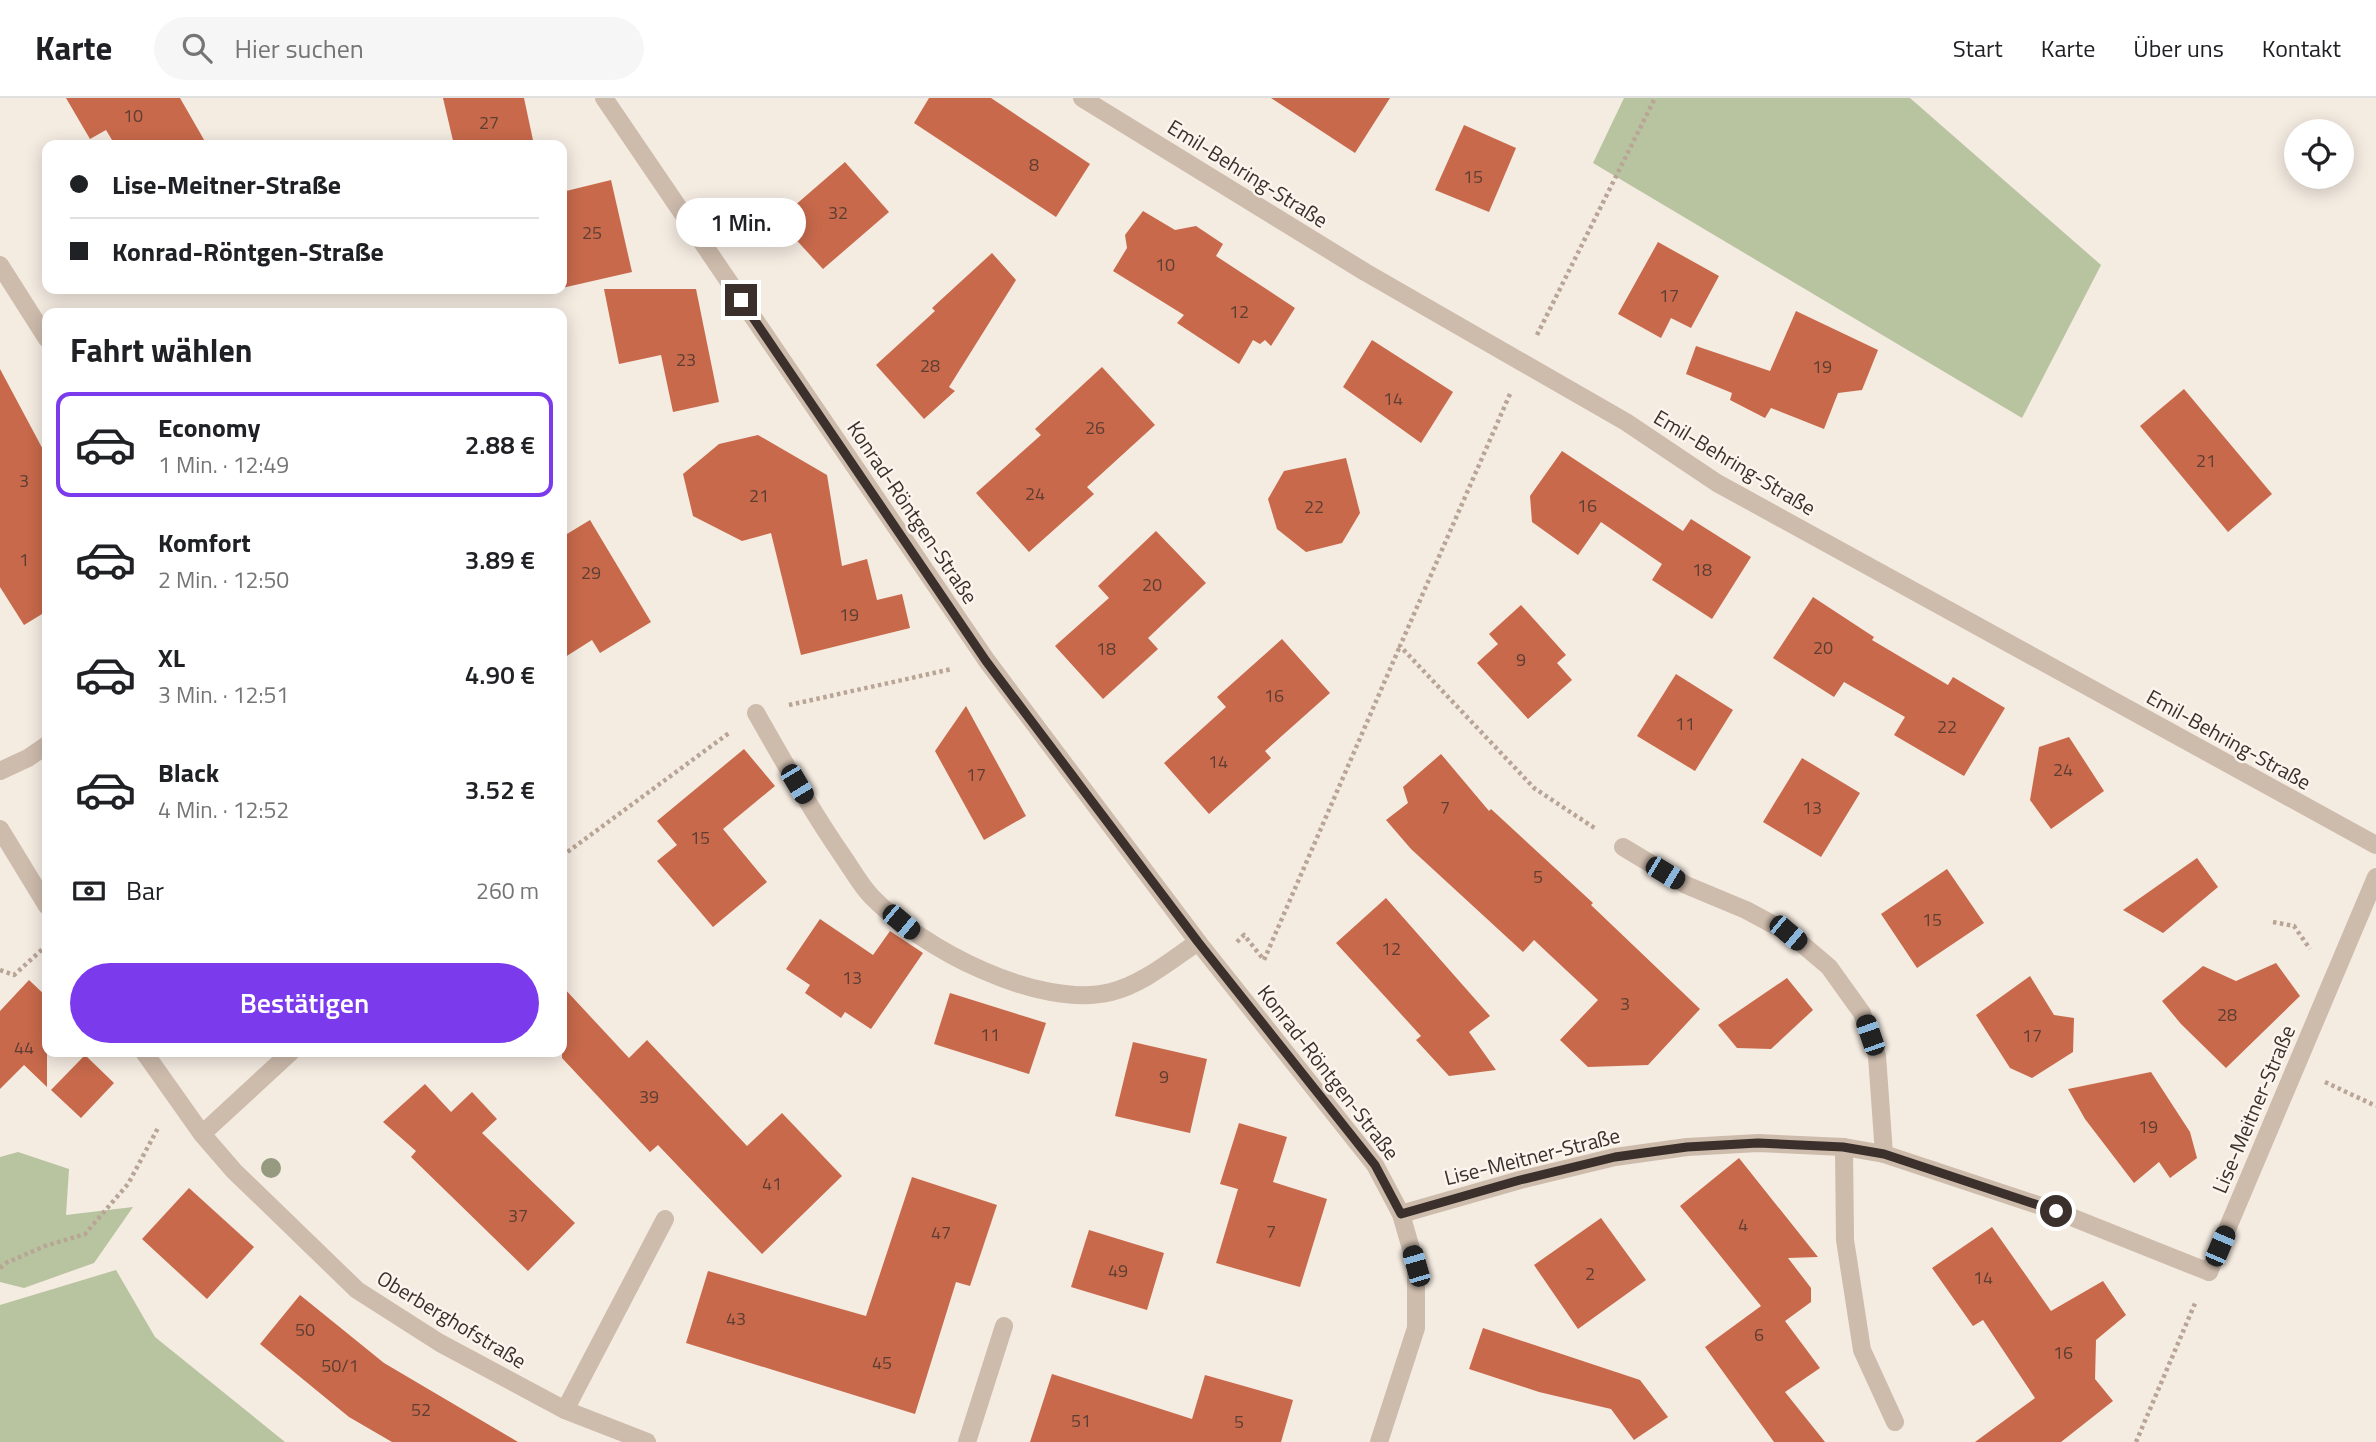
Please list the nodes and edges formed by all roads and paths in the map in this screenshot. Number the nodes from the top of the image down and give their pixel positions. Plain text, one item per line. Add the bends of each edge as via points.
1 (604, 98) edge
2 (1082, 98) edge
3 (1655, 98) edge
4 (0, 265) edge
5 (42, 332) edge
6 (1523, 364) junction
7 (1400, 646) junction
8 (756, 713) dead end
9 (42, 748) edge
10 (0, 771) edge
11 (0, 829) edge
12 (2376, 845) edge
13 (1623, 847) joint
14 (2376, 877) edge
15 (42, 898) edge
16 (2273, 922) dead end
17 (1244, 935) dead end
18 (1198, 942) junction
19 (42, 950) edge
20 (0, 970) edge
21 (2332, 981) junction
22 (147, 1057) edge
23 (285, 1057) edge
24 (2295, 1068) junction
25 (174, 1097) junction
26 (2376, 1106) edge
27 (202, 1134) junction
28 (1843, 1147) junction
29 (1884, 1154) junction
30 (1401, 1214) junction
31 (665, 1219) dead end
32 (0, 1268) edge
33 (2209, 1272) junction
34 (1004, 1326) dead end
35 (565, 1410) junction
36 (1895, 1422) dead end
37 (648, 1442) edge
38 (967, 1442) edge
39 (1379, 1442) edge
40 (2136, 1442) edge

1 - 18 street, Konrad-Röntgen-Straße via 986,661
2 - 6 street, Emil-Behring-Straße
3 - 6 path
4 - 5 street
6 - 7 path
6 - 12 street, Emil-Behring-Straße via 1626,422 1717,483
7 - 13 path via 1534,788
7 - 17 path via 1264,960
8 - 18 street via 825,831 870,896 916,935 972,965 1029,988 1073,995 1111,992 1151,974
9 - 10 street
11 - 15 street
13 - 29 street via 1686,885 1788,933 1829,967 1862,1013 1877,1056
14 - 21 street, Lise-Meitner-Straße
16 - 21 path via 2294,926
18 - 30 street, Konrad-Röntgen-Straße via 1375,1165
19 - 20 path via 14,975
21 - 24 street, Lise-Meitner-Straße
22 - 25 street, Oberberghofstraße
23 - 27 street
24 - 26 path
24 - 33 street, Lise-Meitner-Straße
25 - 27 street, Oberberghofstraße
25 - 32 path via 128,1184 85,1234 45,1246
27 - 35 street, Oberberghofstraße via 241,1179 357,1290 440,1343
28 - 29 street, Lise-Meitner-Straße
28 - 30 street, Lise-Meitner-Straße via 1758,1143 1615,1157
28 - 36 street via 1845,1240 1862,1350
29 - 33 street, Lise-Meitner-Straße via 2056,1211
30 - 39 street, Konrad-Röntgen-Straße via 1416,1266 1416,1328
31 - 35 street
33 - 40 path
34 - 38 street
35 - 37 street, Oberberghofstraße

